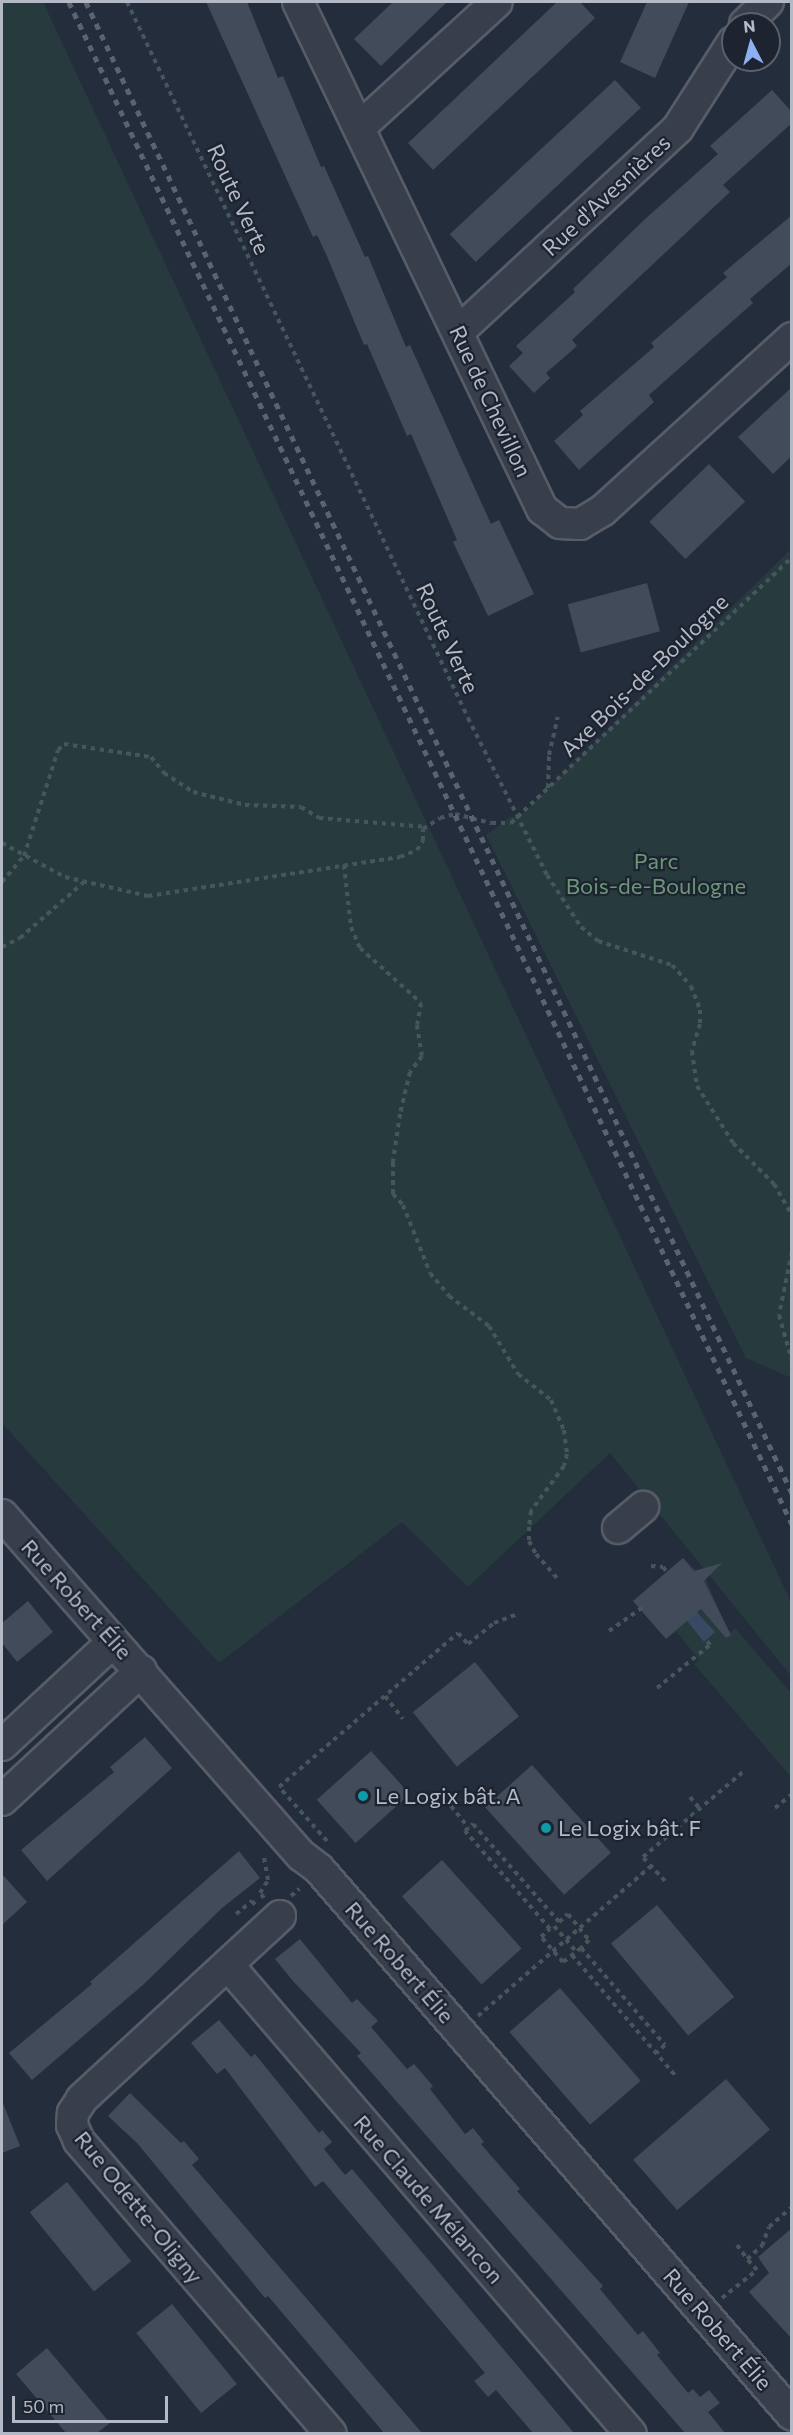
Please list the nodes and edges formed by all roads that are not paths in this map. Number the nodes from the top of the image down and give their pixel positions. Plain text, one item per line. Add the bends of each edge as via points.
1 (298, 2) edge
2 (492, 2) edge
3 (498, 2) edge
4 (721, 61) edge
5 (360, 127) junction
6 (458, 332) junction
7 (792, 338) edge
8 (643, 1507) dead end
9 (2, 1515) edge
10 (618, 1528) dead end
11 (113, 1642) junction
12 (141, 1671) junction
13 (2, 1745) edge
14 (2, 1800) edge
15 (275, 1911) road end
16 (228, 1965) junction
17 (792, 2415) edge
18 (331, 2433) edge
19 (631, 2433) edge

1 - 5 street, Rue de Chevillon
2 - 3 street
3 - 5 street
4 - 6 street, Rue d'Avesnières via 678,128
5 - 6 street, Rue de Chevillon
6 - 7 street, Rue de Chevillon via 542,509 560,523 580,524 602,511
8 - 10 street
9 - 11 street, Rue Robert Élie
11 - 12 street, Rue Robert Élie
11 - 13 street
12 - 14 street
12 - 17 street, Rue Robert Élie via 302,1857 324,1874
15 - 16 street, Rue Odette-Oligny
16 - 18 street, Rue Odette-Oligny via 82,2098 72,2125 79,2141
16 - 19 street, Rue Claude Mélancon

